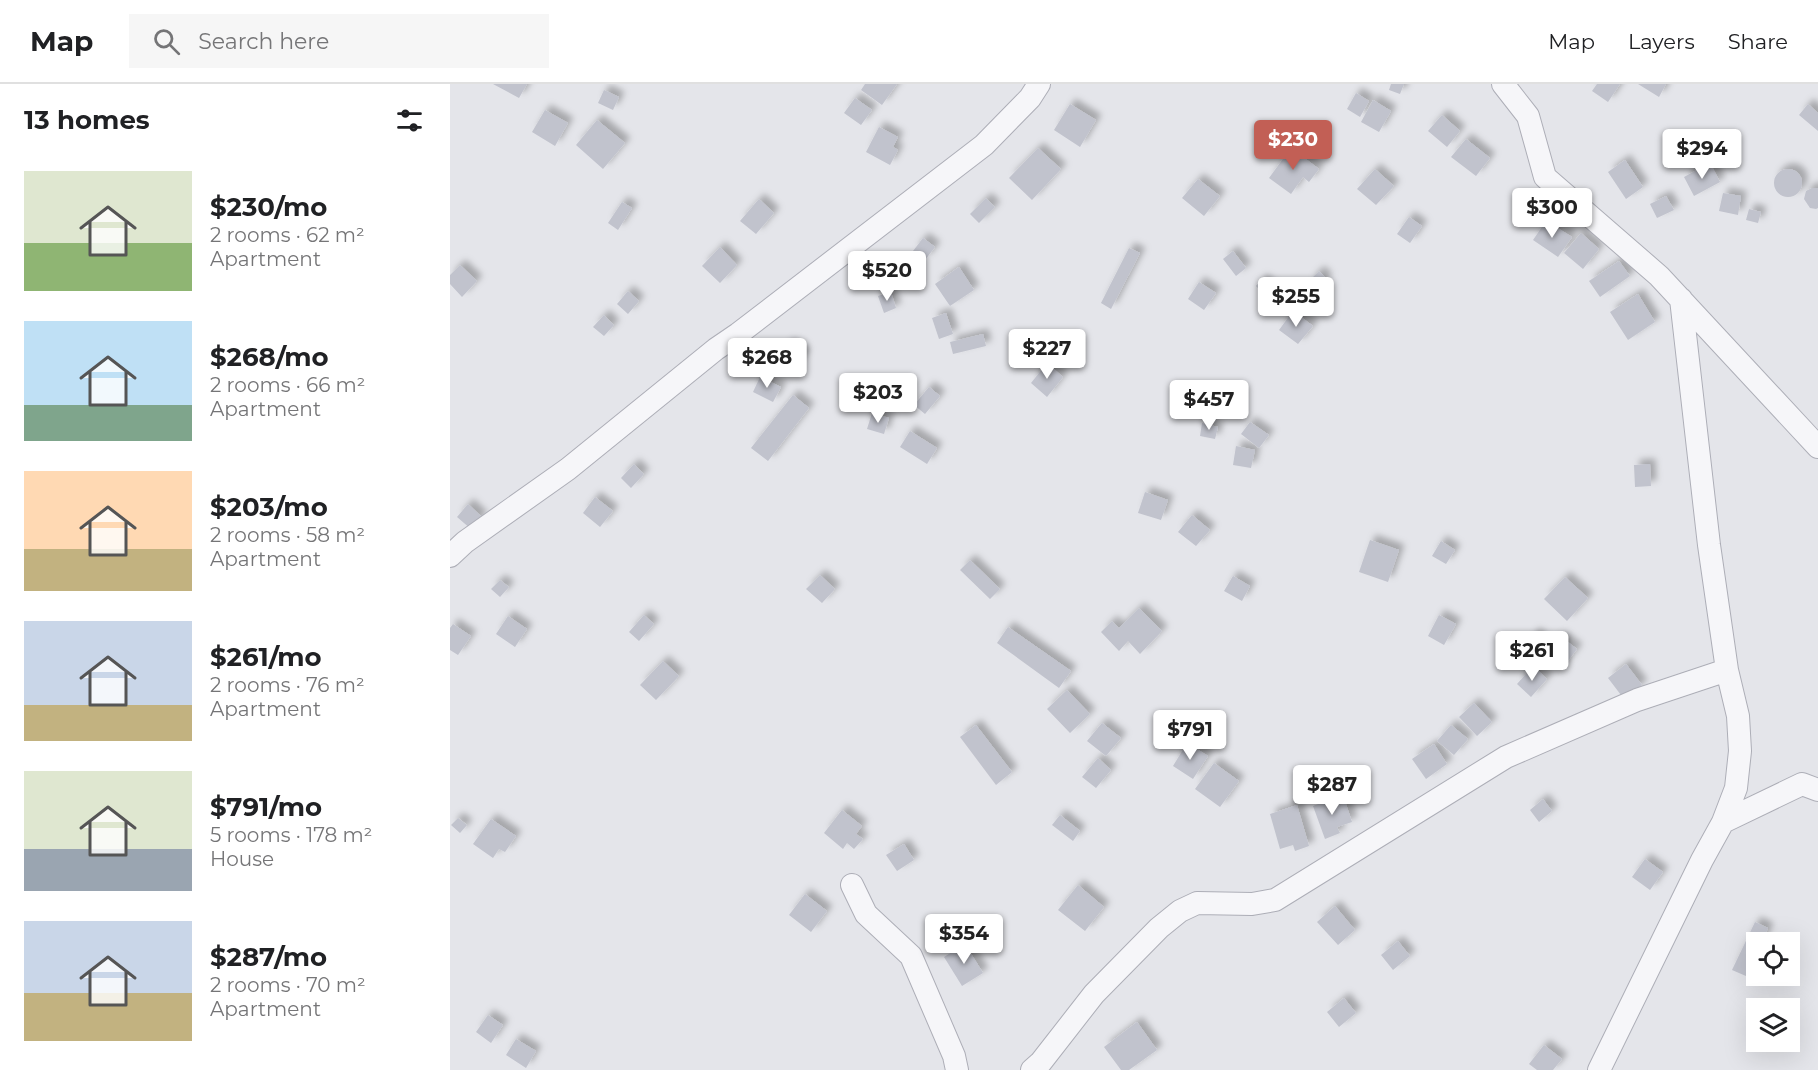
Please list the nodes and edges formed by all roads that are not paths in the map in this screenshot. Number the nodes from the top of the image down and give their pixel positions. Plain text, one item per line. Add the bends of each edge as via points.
1 (1039, 84) edge
2 (1503, 84) edge
3 (1681, 299) junction
4 (1818, 447) edge
5 (450, 556) edge
6 (1727, 670) junction
7 (1818, 790) edge
8 (1723, 822) junction
9 (852, 885) dead end
10 (957, 1070) edge
11 (1032, 1070) edge
12 (1599, 1070) edge

1 - 5 street via 984,145
2 - 3 street via 1528,116 1545,177
3 - 4 street
3 - 6 street
6 - 8 street via 1738,716 1740,751 1736,788
6 - 11 street via 1637,700 1506,757 1275,900 1252,904 1197,903 1180,911 1094,994
7 - 8 street via 1802,784
8 - 12 street
9 - 10 street via 866,914 911,956

